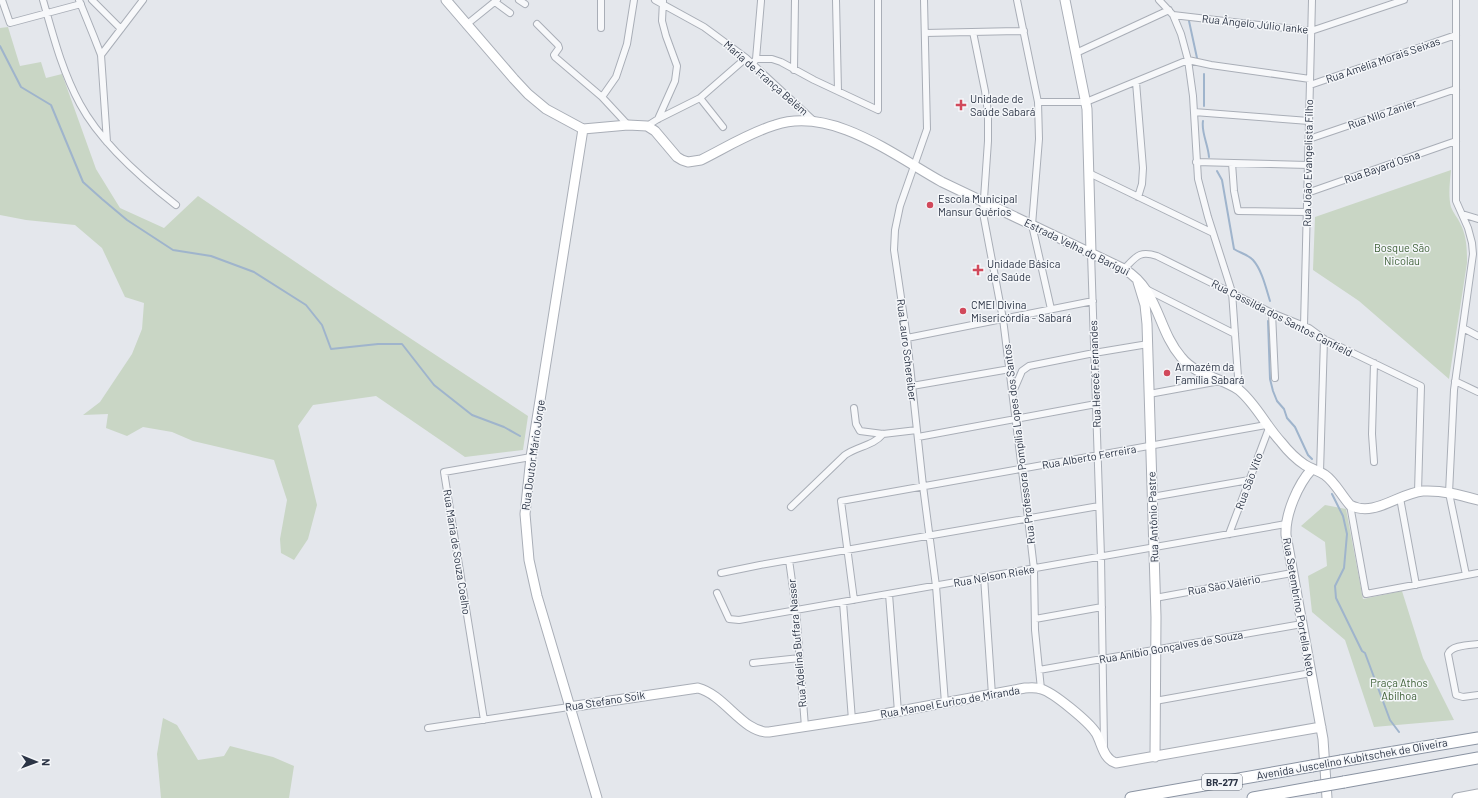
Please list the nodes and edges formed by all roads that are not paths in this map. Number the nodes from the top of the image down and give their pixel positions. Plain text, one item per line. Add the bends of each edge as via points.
1 (2, 0) edge
2 (43, 0) edge
3 (92, 0) edge
4 (143, 0) edge
5 (446, 0) edge
6 (602, 0) edge
7 (634, 0) edge
8 (655, 0) edge
9 (795, 0) edge
10 (836, 0) edge
11 (878, 0) edge
12 (924, 0) edge
13 (1018, 0) edge
14 (1065, 0) edge
15 (1159, 0) edge
16 (1312, 0) edge
17 (1404, 0) edge
18 (1456, 0) edge
19 (494, 1) edge
20 (760, 1) dead end
21 (80, 2) edge
22 (663, 2) edge
23 (1171, 12) junction
24 (510, 13) dead end
25 (47, 14) junction
26 (537, 24) dead end
27 (466, 25) junction
28 (600, 28) dead end
29 (121, 29) junction
30 (1024, 31) junction
31 (1311, 31) junction
32 (925, 32) junction
33 (973, 32) junction
34 (1456, 35) junction
35 (1076, 53) junction
36 (101, 55) junction
37 (746, 58) junction
38 (1188, 60) junction
39 (755, 61) junction
40 (794, 70) junction
41 (1136, 82) junction
42 (1310, 82) junction
43 (1456, 89) junction
44 (838, 92) junction
45 (602, 97) junction
46 (700, 98) junction
47 (1038, 102) junction
48 (1086, 102) junction
49 (1194, 112) junction
50 (658, 119) junction
51 (814, 120) junction
52 (1309, 121) junction
53 (628, 125) junction
54 (647, 126) junction
55 (723, 127) dead end
56 (584, 128) junction
57 (1309, 138) junction
58 (1456, 141) junction
59 (107, 142) junction
60 (1196, 162) junction
61 (1232, 163) junction
62 (914, 164) junction
63 (1308, 165) junction
64 (1089, 173) junction
65 (1307, 193) junction
66 (1138, 197) junction
67 (983, 201) junction
68 (176, 205) dead end
69 (1307, 212) junction
70 (1462, 214) junction
71 (1478, 219) edge
72 (1032, 225) junction
73 (1213, 233) junction
74 (1091, 253) junction
75 (1124, 269) junction
76 (1471, 275) junction
77 (1137, 279) junction
78 (1478, 279) edge
79 (1148, 290) junction
80 (1232, 292) junction
81 (1093, 301) junction
82 (1051, 309) junction
83 (1272, 313) junction
84 (1003, 318) junction
85 (1304, 326) junction
86 (1463, 328) junction
87 (1235, 334) junction
88 (1478, 336) edge
89 (907, 338) junction
90 (1324, 339) junction
91 (1148, 344) junction
92 (1094, 352) junction
93 (1374, 363) junction
94 (1010, 369) junction
95 (1275, 378) dead end
96 (1220, 381) junction
97 (1455, 381) junction
98 (912, 386) junction
99 (1240, 391) junction
100 (1478, 392) edge
101 (1012, 393) junction
102 (1149, 394) junction
103 (1096, 404) junction
104 (854, 408) dead end
105 (1016, 419) junction
106 (1267, 426) junction
107 (917, 433) junction
108 (883, 434) junction
109 (1151, 446) junction
110 (1098, 455) junction
111 (531, 457) junction
112 (1374, 462) dead end
113 (1022, 469) junction
114 (1316, 470) junction
115 (1249, 480) junction
116 (923, 486) junction
117 (1418, 492) junction
118 (1450, 493) junction
119 (1152, 497) junction
120 (1400, 498) junction
121 (1478, 500) edge
122 (1350, 505) junction
123 (1099, 506) junction
124 (791, 507) dead end
125 (1028, 518) junction
126 (1286, 524) junction
127 (1229, 534) junction
128 (930, 535) junction
129 (1154, 548) junction
130 (847, 550) junction
131 (1101, 557) junction
132 (789, 560) junction
133 (1034, 568) junction
134 (1292, 573) junction
135 (1478, 573) edge
136 (721, 574) dead end
137 (1466, 575) junction
138 (984, 577) junction
139 (1416, 585) junction
140 (936, 586) junction
141 (717, 593) dead end
142 (889, 594) junction
143 (1155, 598) junction
144 (854, 600) junction
145 (843, 602) junction
146 (1102, 607) junction
147 (796, 610) junction
148 (1034, 619) junction
149 (1302, 624) junction
150 (1478, 644) edge
151 (1156, 650) junction
152 (800, 658) junction
153 (1102, 659) junction
154 (753, 664) dead end
155 (1039, 670) junction
156 (1311, 673) junction
157 (1041, 689) junction
158 (992, 695) junction
159 (1478, 695) edge
160 (1155, 701) junction
161 (945, 703) junction
162 (570, 707) junction
163 (898, 712) junction
164 (484, 720) junction
165 (852, 720) junction
166 (805, 727) junction
167 (1321, 727) junction
168 (428, 728) dead end
169 (1478, 731) edge
170 (769, 732) joint
171 (1478, 738) edge
172 (1463, 740) junction
173 (1104, 751) junction
174 (1155, 757) junction
175 (1478, 758) edge
176 (1478, 794) edge
177 (597, 798) edge
178 (1131, 798) edge
179 (1253, 798) edge
180 (1327, 798) edge
181 (1457, 798) edge

1 - 25 street via 10,23
2 - 25 street
3 - 29 street
4 - 29 street
5 - 27 street
6 - 28 street
7 - 45 street via 627,44 616,77
8 - 22 street, Maria de França Belém
9 - 40 street
10 - 44 street
11 - 44 street via 878,110
12 - 32 street, Rua Lauro Schereiber
13 - 30 street
14 - 35 street, Rua Herecê Fernandes
15 - 23 street
16 - 31 street, Rua João Evangelista Filho
17 - 31 street, Rua Ângelo Júlio Ianke
18 - 34 street
19 - 24 street
19 - 27 street
20 - 39 street
21 - 25 street
21 - 36 street
22 - 37 street, Maria de França Belém via 704,27
22 - 50 street via 662,21 677,66 674,81
23 - 31 street, Rua Ângelo Júlio Ianke
23 - 35 street
23 - 38 street via 1181,34
25 - 59 street via 73,91 87,116
26 - 45 street via 558,45 555,57
27 - 56 street via 528,94 546,109
29 - 36 street
30 - 33 street
30 - 47 street
31 - 42 street, Rua João Evangelista Filho
32 - 33 street
32 - 62 street, Rua Lauro Schereiber via 927,124
33 - 67 street, Rua Professora Pompília Lopes dos Santos via 988,112
34 - 42 street, Rua Amélia Morais Seixas
34 - 43 street
35 - 48 street, Rua Herecê Fernandes
36 - 59 street
37 - 39 street, Maria de França Belém
37 - 46 street
38 - 41 street
38 - 42 street, Rua Amélia Morais Seixas
38 - 49 street
39 - 40 street via 772,59
39 - 51 street, Maria de França Belém
40 - 44 street
41 - 48 street
41 - 66 street via 1143,168
42 - 52 street, Rua João Evangelista Filho
43 - 57 street, Rua Nilo Zanier
43 - 58 street
45 - 53 street
46 - 50 street
46 - 55 street
47 - 48 street
47 - 72 street via 1038,154
48 - 64 street, Rua Herecê Fernandes
49 - 52 street
49 - 60 street
50 - 54 street
51 - 54 street, Estrada Velha do Barigui via 775,124 695,162 677,157 655,131
51 - 62 street, Estrada Velha do Barigui via 842,128
52 - 57 street, Rua João Evangelista Filho
53 - 54 street
53 - 56 street
56 - 111 street, Rua Doutor Mário Jorge
57 - 63 street, Rua João Evangelista Filho
58 - 65 street, Rua Bayard Osna
58 - 70 street via 1456,201
59 - 68 street
60 - 61 street
60 - 73 street via 1199,187
61 - 63 street
61 - 69 street via 1238,211
62 - 67 street, Estrada Velha do Barigui via 939,180
62 - 89 street, Rua Lauro Schereiber via 900,206 894,240 895,263
63 - 65 street, Rua João Evangelista Filho
64 - 66 street
64 - 74 street, Rua Herecê Fernandes
65 - 69 street, Rua João Evangelista Filho
66 - 73 street
67 - 72 street, Estrada Velha do Barigui
67 - 84 street, Rua Professora Pompília Lopes dos Santos
69 - 85 street, Rua João Evangelista Filho
70 - 71 street
70 - 76 street via 1472,243
72 - 74 street, Estrada Velha do Barigui
72 - 82 street
73 - 80 street
74 - 75 street, Estrada Velha do Barigui
74 - 81 street, Rua Herecê Fernandes
75 - 77 street, Estrada Velha do Barigui
75 - 80 street, Rua Cassilda dos Santos Canfield via 1139,254 1150,253
76 - 78 street
76 - 86 street
77 - 79 street, Estrada Velha do Barigui
77 - 91 street, Rua Antônio Pastre via 1145,304
79 - 87 street
79 - 96 street, Estrada Velha do Barigui via 1180,357 1197,371
80 - 83 street, Rua Cassilda dos Santos Canfield
80 - 87 street
81 - 82 street
81 - 92 street, Rua Herecê Fernandes
82 - 84 street
83 - 85 street, Rua Cassilda dos Santos Canfield
83 - 95 street
84 - 89 street
84 - 94 street, Rua Professora Pompília Lopes dos Santos
85 - 90 street, Rua Cassilda dos Santos Canfield
86 - 88 street
86 - 97 street
87 - 99 street
89 - 98 street, Rua Lauro Schereiber
90 - 93 street, Rua Cassilda dos Santos Canfield
90 - 114 street
91 - 92 street
91 - 102 street, Rua Antônio Pastre
92 - 101 street via 1029,366 1022,372
92 - 103 street, Rua Herecê Fernandes
93 - 112 street
93 - 117 street, Rua Cassilda dos Santos Canfield via 1421,386
94 - 98 street
94 - 101 street, Rua Professora Pompília Lopes dos Santos
96 - 99 street, Estrada Velha do Barigui
96 - 102 street
97 - 100 street
97 - 118 street
98 - 107 street, Rua Lauro Schereiber
99 - 106 street, Estrada Velha do Barigui
101 - 105 street, Rua Professora Pompília Lopes dos Santos
102 - 109 street, Rua Antônio Pastre
103 - 105 street
103 - 110 street, Rua Herecê Fernandes
104 - 108 street via 857,428 860,431
105 - 107 street
105 - 113 street, Rua Professora Pompília Lopes dos Santos
106 - 109 street, Rua Alberto Ferreira
106 - 114 street, Estrada Velha do Barigui via 1292,454
106 - 115 street, Rua São Vito
107 - 108 street
107 - 116 street, Rua Lauro Schereiber
108 - 124 street via 875,442 845,455
109 - 110 street, Rua Alberto Ferreira
109 - 119 street, Rua Antônio Pastre
110 - 113 street, Rua Alberto Ferreira
110 - 123 street, Rua Herecê Fernandes
111 - 162 street, Rua Doutor Mário Jorge via 525,514 529,560 543,619
111 - 164 street, Rua Maria de Souza Coelho via 444,472
113 - 116 street, Rua Alberto Ferreira
113 - 125 street, Rua Professora Pompília Lopes dos Santos
114 - 122 street, Estrada Velha do Barigui via 1329,479
114 - 126 street, Rua Setembrino Portella Neto via 1301,482
115 - 119 street
115 - 127 street, Rua São Vito
116 - 128 street, Rua Lauro Schereiber
116 - 130 street, Rua Alberto Ferreira via 841,501
117 - 118 street
117 - 120 street
118 - 121 street
118 - 137 street
119 - 129 street, Rua Antônio Pastre
120 - 122 street via 1368,509
120 - 139 street
122 - 139 street via 1366,594
123 - 125 street
123 - 131 street, Rua Herecê Fernandes
125 - 128 street
125 - 133 street, Rua Professora Pompília Lopes dos Santos
126 - 127 street, Rua Nelson Rieke
126 - 134 street, Rua Setembrino Portella Neto
127 - 129 street, Rua Nelson Rieke
128 - 130 street
128 - 140 street, Rua Lauro Schereiber
129 - 131 street, Rua Nelson Rieke
129 - 143 street, Rua Antônio Pastre
130 - 132 street
130 - 144 street
131 - 133 street, Rua Nelson Rieke
131 - 146 street, Rua Herecê Fernandes
132 - 136 street
132 - 147 street, Rua Adelina Buffara Nasser
133 - 138 street, Rua Nelson Rieke
133 - 148 street, Rua Professora Pompília Lopes dos Santos
134 - 143 street, Rua São Valério
134 - 149 street, Rua Setembrino Portella Neto
135 - 137 street
137 - 139 street
138 - 140 street, Rua Nelson Rieke
138 - 158 street
140 - 142 street, Rua Nelson Rieke
140 - 161 street, Rua Lauro Schereiber
141 - 147 street, Rua Nelson Rieke via 727,616 732,620
142 - 144 street, Rua Nelson Rieke
142 - 163 street
143 - 151 street, Rua Antônio Pastre
144 - 145 street, Rua Nelson Rieke
145 - 147 street, Rua Nelson Rieke
145 - 165 street
146 - 148 street
146 - 153 street, Rua Herecê Fernandes
147 - 152 street, Rua Adelina Buffara Nasser
148 - 155 street, Rua Professora Pompília Lopes dos Santos
149 - 151 street, Rua Aníbio Gonçalves de Souza
149 - 156 street, Rua Setembrino Portella Neto
150 - 159 street via 1452,648 1448,651 1455,693 1463,697
151 - 153 street, Rua Aníbio Gonçalves de Souza
151 - 160 street, Rua Antônio Pastre
152 - 154 street
152 - 166 street, Rua Adelina Buffara Nasser
153 - 155 street, Rua Aníbio Gonçalves de Souza
153 - 173 street, Rua Herecê Fernandes
155 - 157 street, Rua Professora Pompília Lopes dos Santos
156 - 160 street
156 - 167 street, Rua Setembrino Portella Neto
157 - 158 street, Rua Manoel Eurico de Miranda via 1025,688
157 - 173 street via 1093,728
158 - 161 street, Rua Manoel Eurico de Miranda
160 - 174 street, Rua Antônio Pastre
161 - 163 street, Rua Manoel Eurico de Miranda
162 - 164 street, Rua Stefano Soik
162 - 170 street, Rua Stefano Soik via 698,688 714,695 751,727
162 - 177 street, Rua Doutor Mário Jorge
163 - 165 street, Rua Manoel Eurico de Miranda
164 - 168 street, Rua Stefano Soik
165 - 166 street, Rua Manoel Eurico de Miranda
166 - 170 street, Rua Manoel Eurico de Miranda
167 - 174 street
167 - 180 street, Rua Setembrino Portella Neto
169 - 172 highway
171 - 172 highway, Avenida Juscelino Kubitschek de Oliveira / BR-277
172 - 178 highway, Avenida Juscelino Kubitschek de Oliveira / BR-277, bridge
173 - 174 street via 1109,759 1116,763
175 - 179 highway, Avenida Juscelino Kubitschek de Oliveira / BR-277, bridge
176 - 181 street

